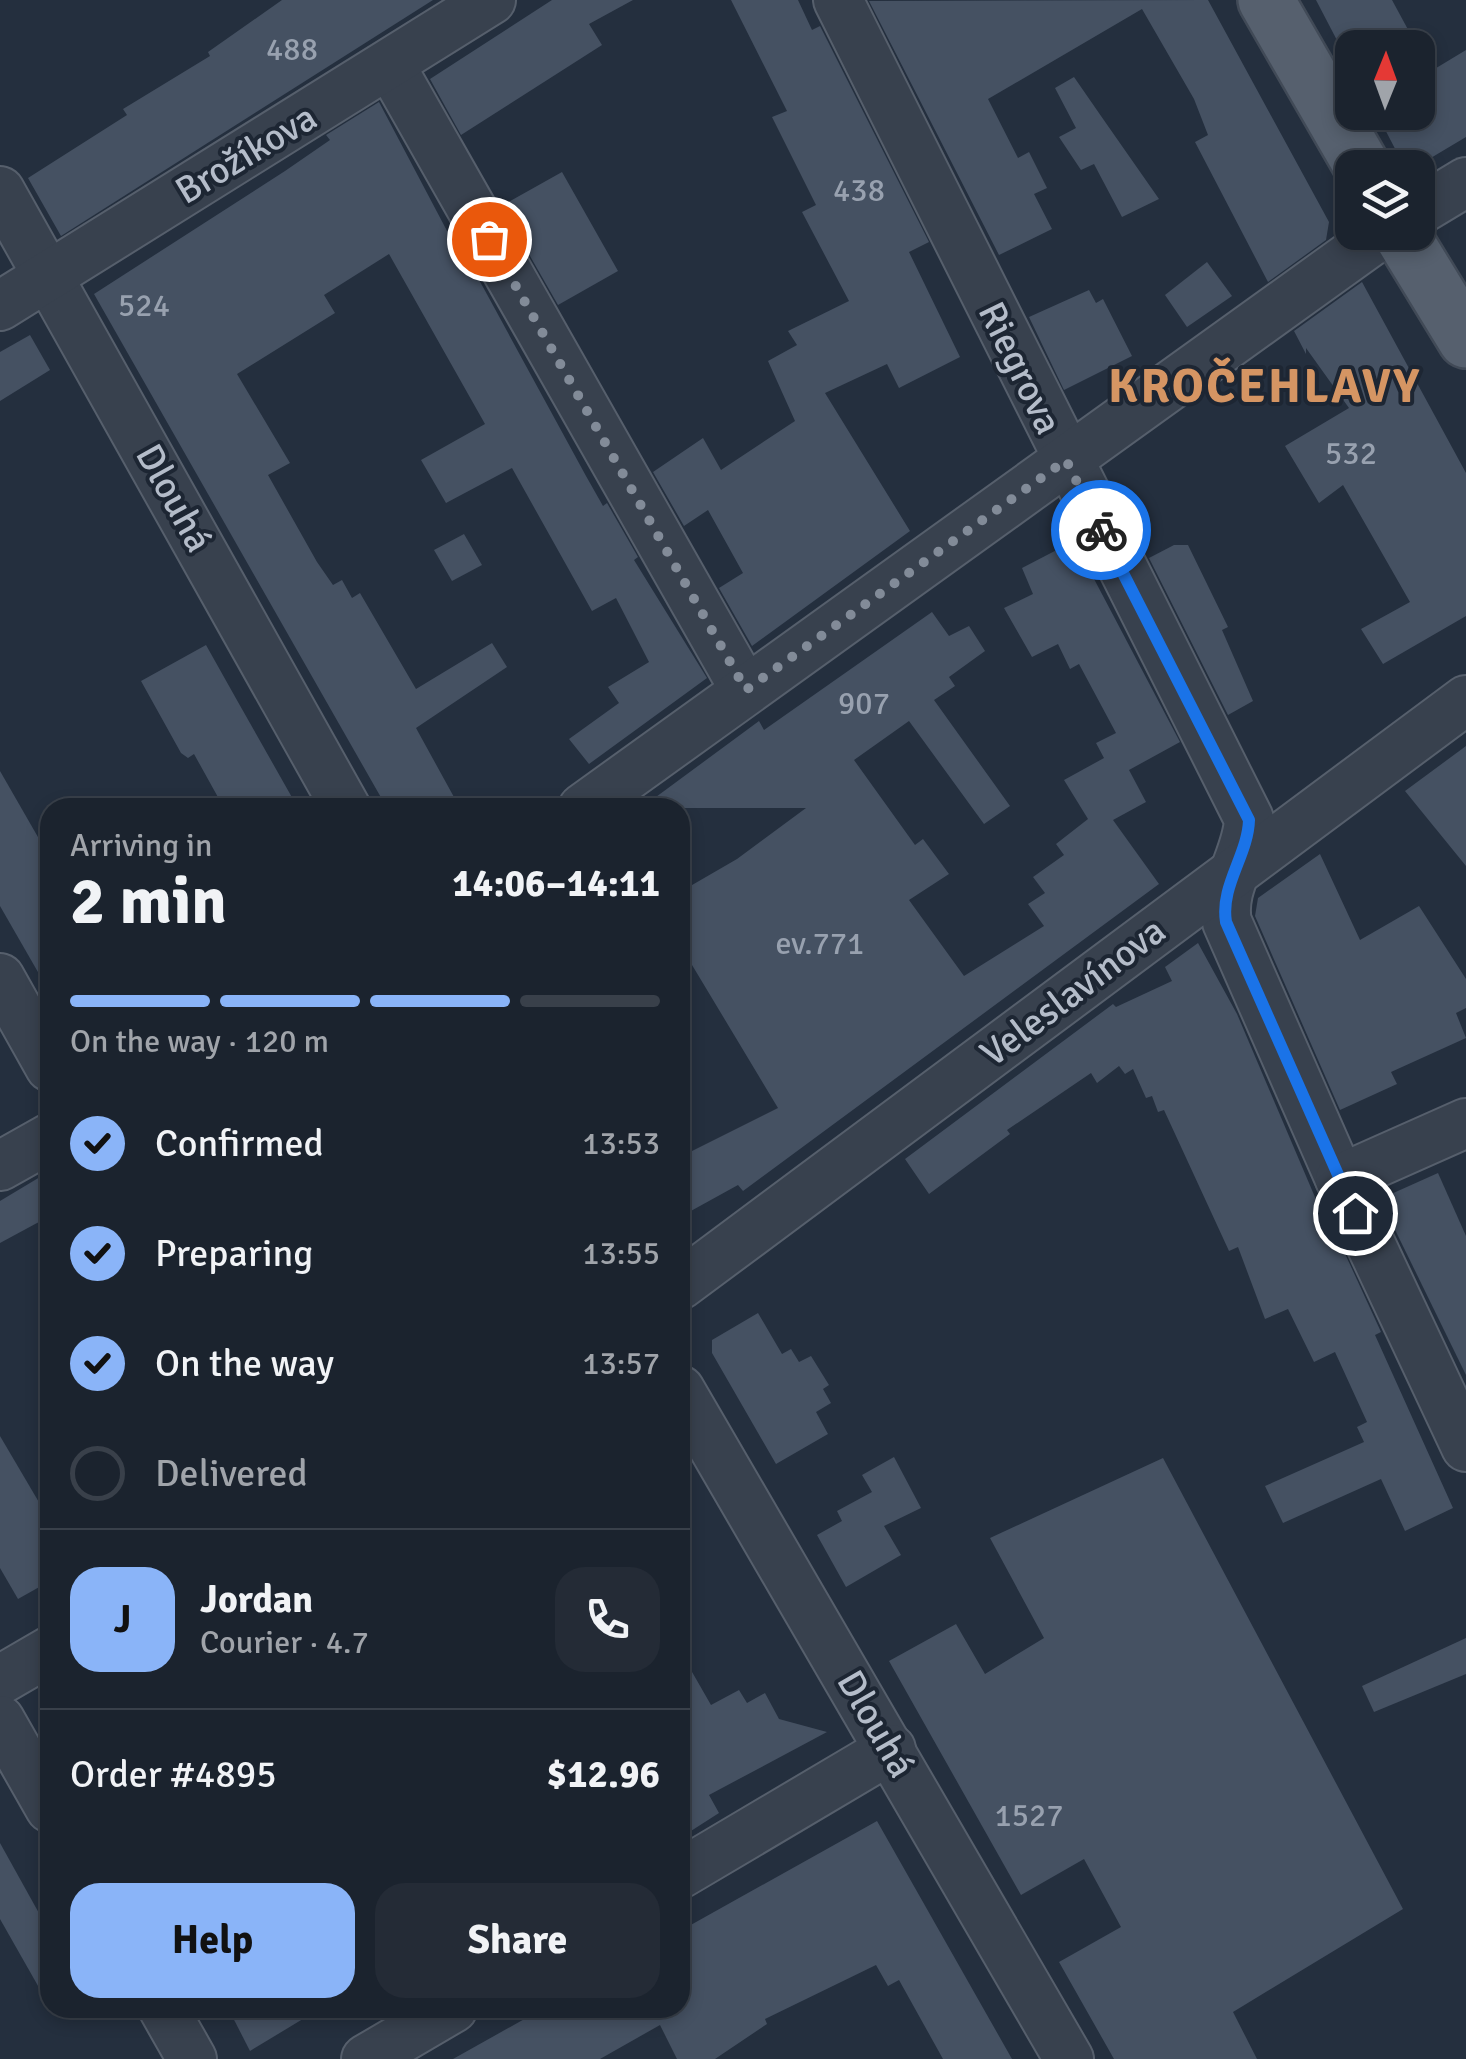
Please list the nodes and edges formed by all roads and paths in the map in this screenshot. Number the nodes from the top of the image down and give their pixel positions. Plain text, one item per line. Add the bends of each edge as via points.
1 (491, 0) edge
2 (838, 0) edge
3 (1266, 0) edge
4 (390, 65) junction
5 (1352, 150) edge
6 (1466, 182) edge
7 (0, 191) edge
8 (1435, 201) edge
9 (1359, 250) edge
10 (1411, 250) edge
11 (49, 274) junction
12 (0, 306) edge
13 (1466, 340) edge
14 (1066, 460) junction
15 (746, 690) junction
16 (1466, 700) edge
17 (340, 798) edge
18 (597, 798) edge
19 (1234, 872) junction
20 (0, 978) edge
21 (40, 1049) edge
22 (1466, 1123) edge
23 (40, 1144) edge
24 (0, 1166) edge
25 (1340, 1179) junction
26 (690, 1277) edge
27 (690, 1407) edge
28 (1466, 1447) edge
29 (40, 1657) edge
30 (0, 1680) edge
31 (0, 1720) edge
32 (891, 1749) junction
33 (40, 1790) edge
34 (690, 1868) edge
35 (169, 2018) edge
36 (436, 2018) edge
37 (192, 2059) edge
38 (366, 2059) edge
39 (1068, 2059) edge

1 - 4 street, Brožíkova
2 - 14 street, Riegrova
3 - 5 main road
4 - 11 street, Brožíkova
4 - 15 street
6 - 8 street
7 - 11 street, Dlouhá
9 - 14 street
10 - 13 main road
11 - 12 street, Brožíkova
11 - 17 street, Dlouhá
14 - 15 street
14 - 19 street, Riegrova via 1249,820
15 - 18 street
16 - 19 street, Veleslavínova
19 - 25 street, Riegrova via 1226,922
19 - 26 street, Veleslavínova
20 - 21 street
22 - 25 street
23 - 24 street
25 - 28 street, Riegrova
27 - 32 street, Dlouhá
29 - 30 street
31 - 33 street
32 - 34 street
32 - 39 street, Dlouhá
35 - 37 street
36 - 38 street

